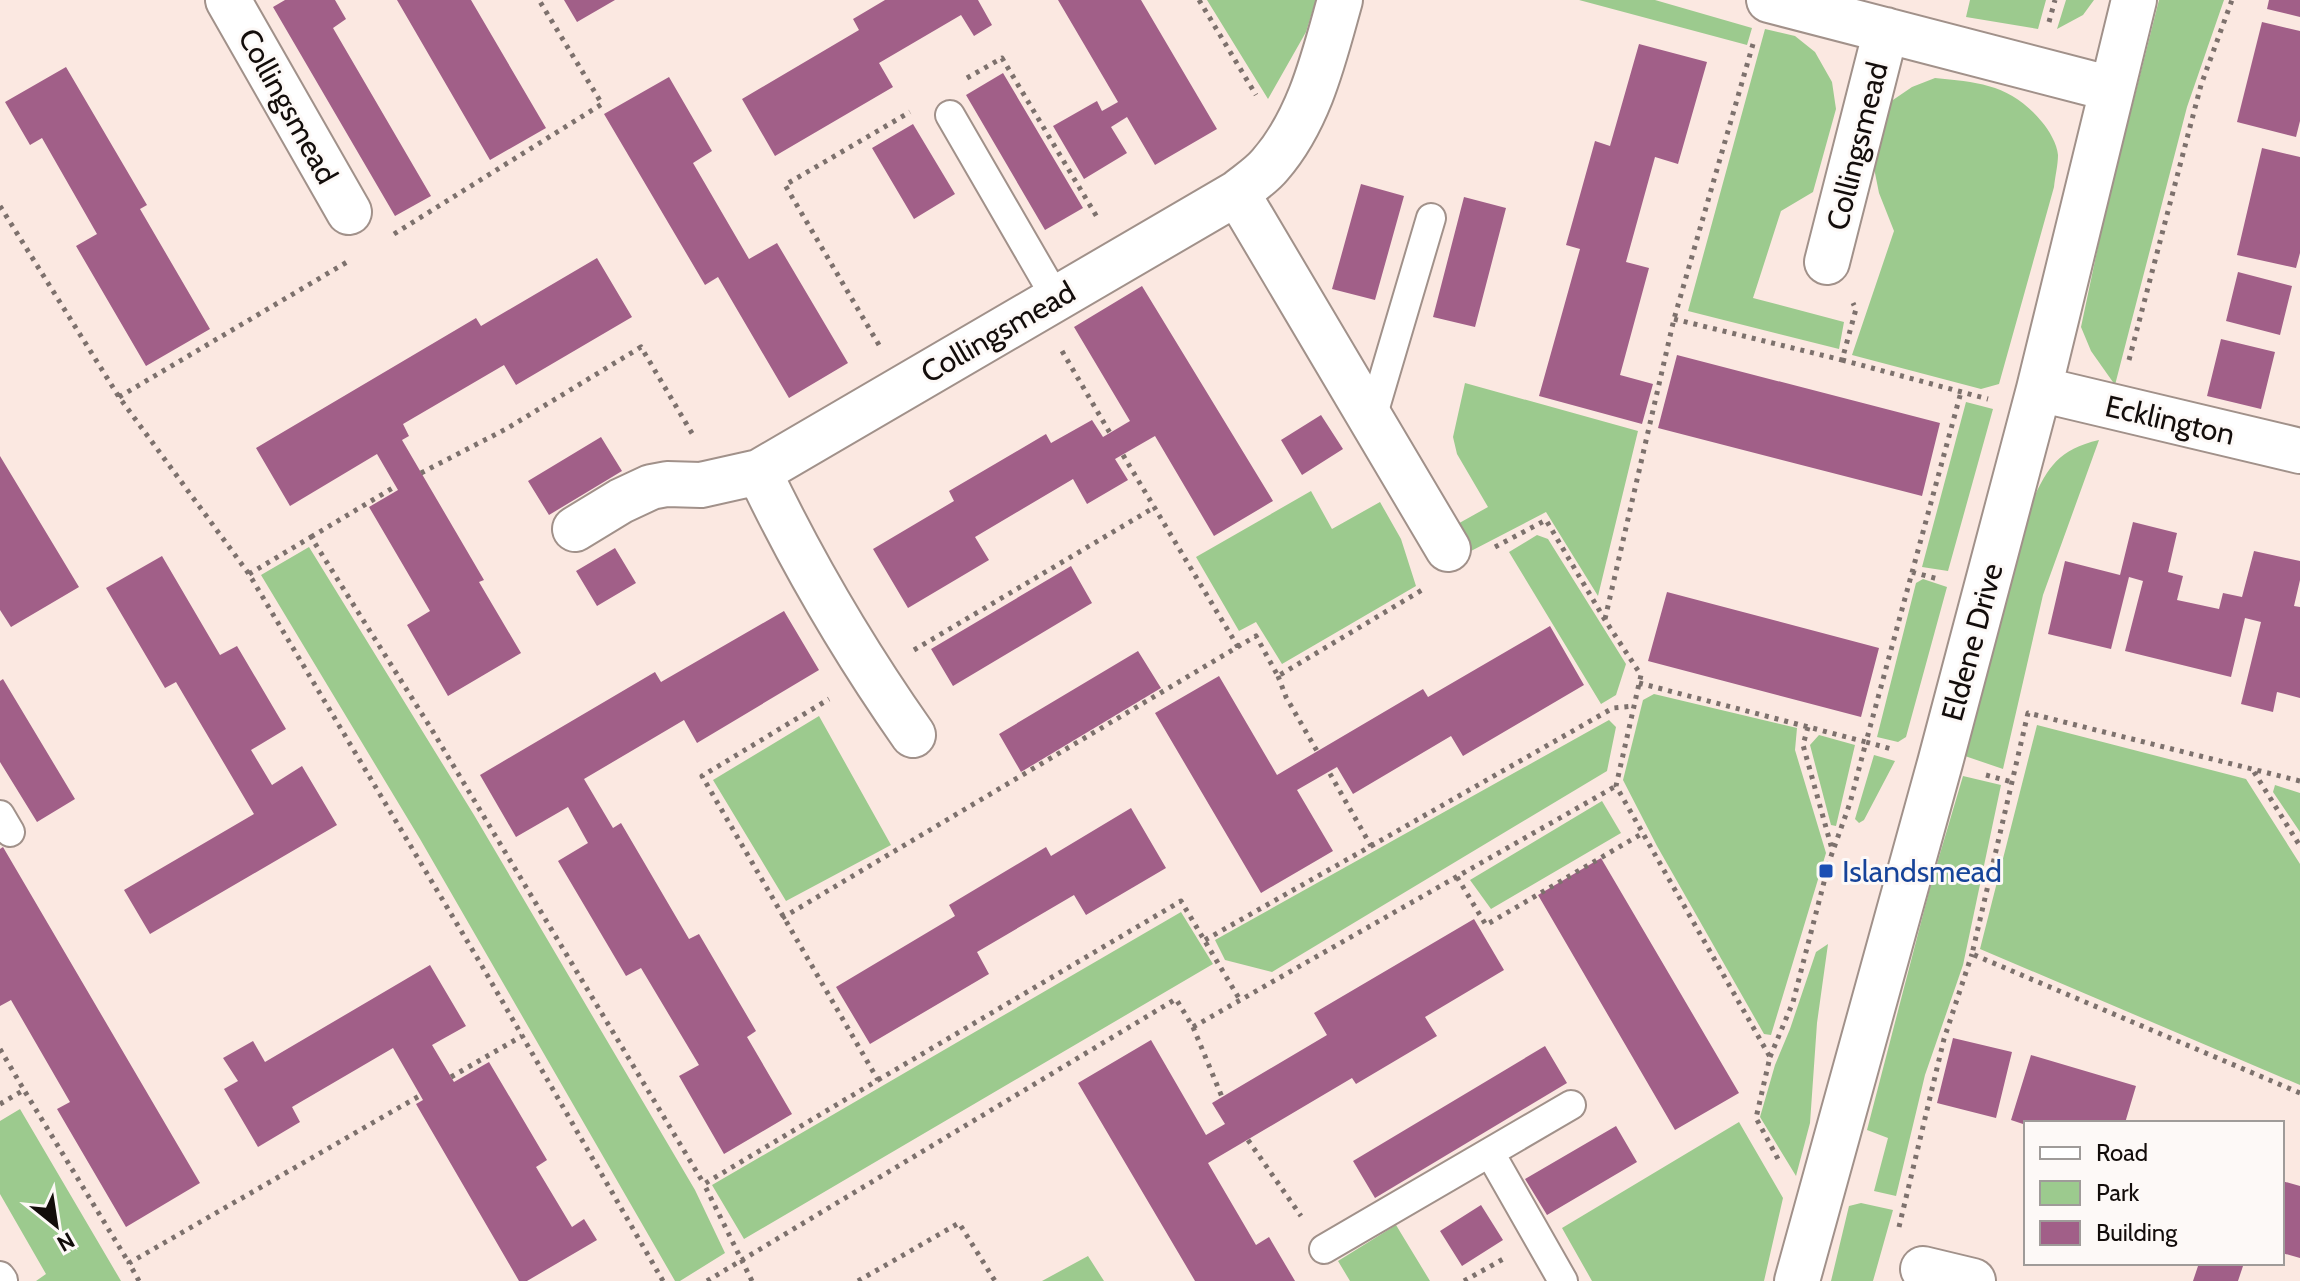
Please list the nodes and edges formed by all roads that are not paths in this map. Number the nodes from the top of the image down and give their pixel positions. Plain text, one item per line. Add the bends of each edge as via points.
1 (228, 0) edge
2 (1340, 0) edge
3 (2134, 0) edge
4 (1761, 20) edge
5 (1886, 30) junction
6 (2112, 89) junction
7 (950, 115) dead end
8 (1237, 193) junction
9 (349, 212) dead end
10 (1431, 218) dead end
11 (1827, 262) road end
12 (1047, 304) junction
13 (2039, 389) junction
14 (1371, 421) junction
15 (2300, 451) edge
16 (739, 476) junction
17 (575, 529) dead end
18 (1454, 557) road end
19 (913, 735) dead end
20 (1571, 1105) dead end
21 (1490, 1153) junction
22 (1324, 1249) road end
23 (1923, 1269) dead end
24 (1563, 1281) edge
25 (1797, 1281) edge
26 (1973, 1281) edge

1 - 9 street, Collingsmead
2 - 8 street, Collingsmead via 1310,99 1269,167
3 - 6 street, Eldene Drive
4 - 5 street, Collingsmead
5 - 6 street, Collingsmead
5 - 11 street, Collingsmead
6 - 13 street, Eldene Drive
7 - 12 lane
8 - 12 street, Collingsmead
8 - 14 street
10 - 14 lane
12 - 16 street, Collingsmead
13 - 15 street, Ecklington
13 - 25 street, Eldene Drive
14 - 18 street
16 - 17 street, Collingsmead via 701,485 651,487
16 - 19 street via 793,543 870,674
20 - 21 lane
21 - 22 lane
21 - 24 lane
23 - 26 street

